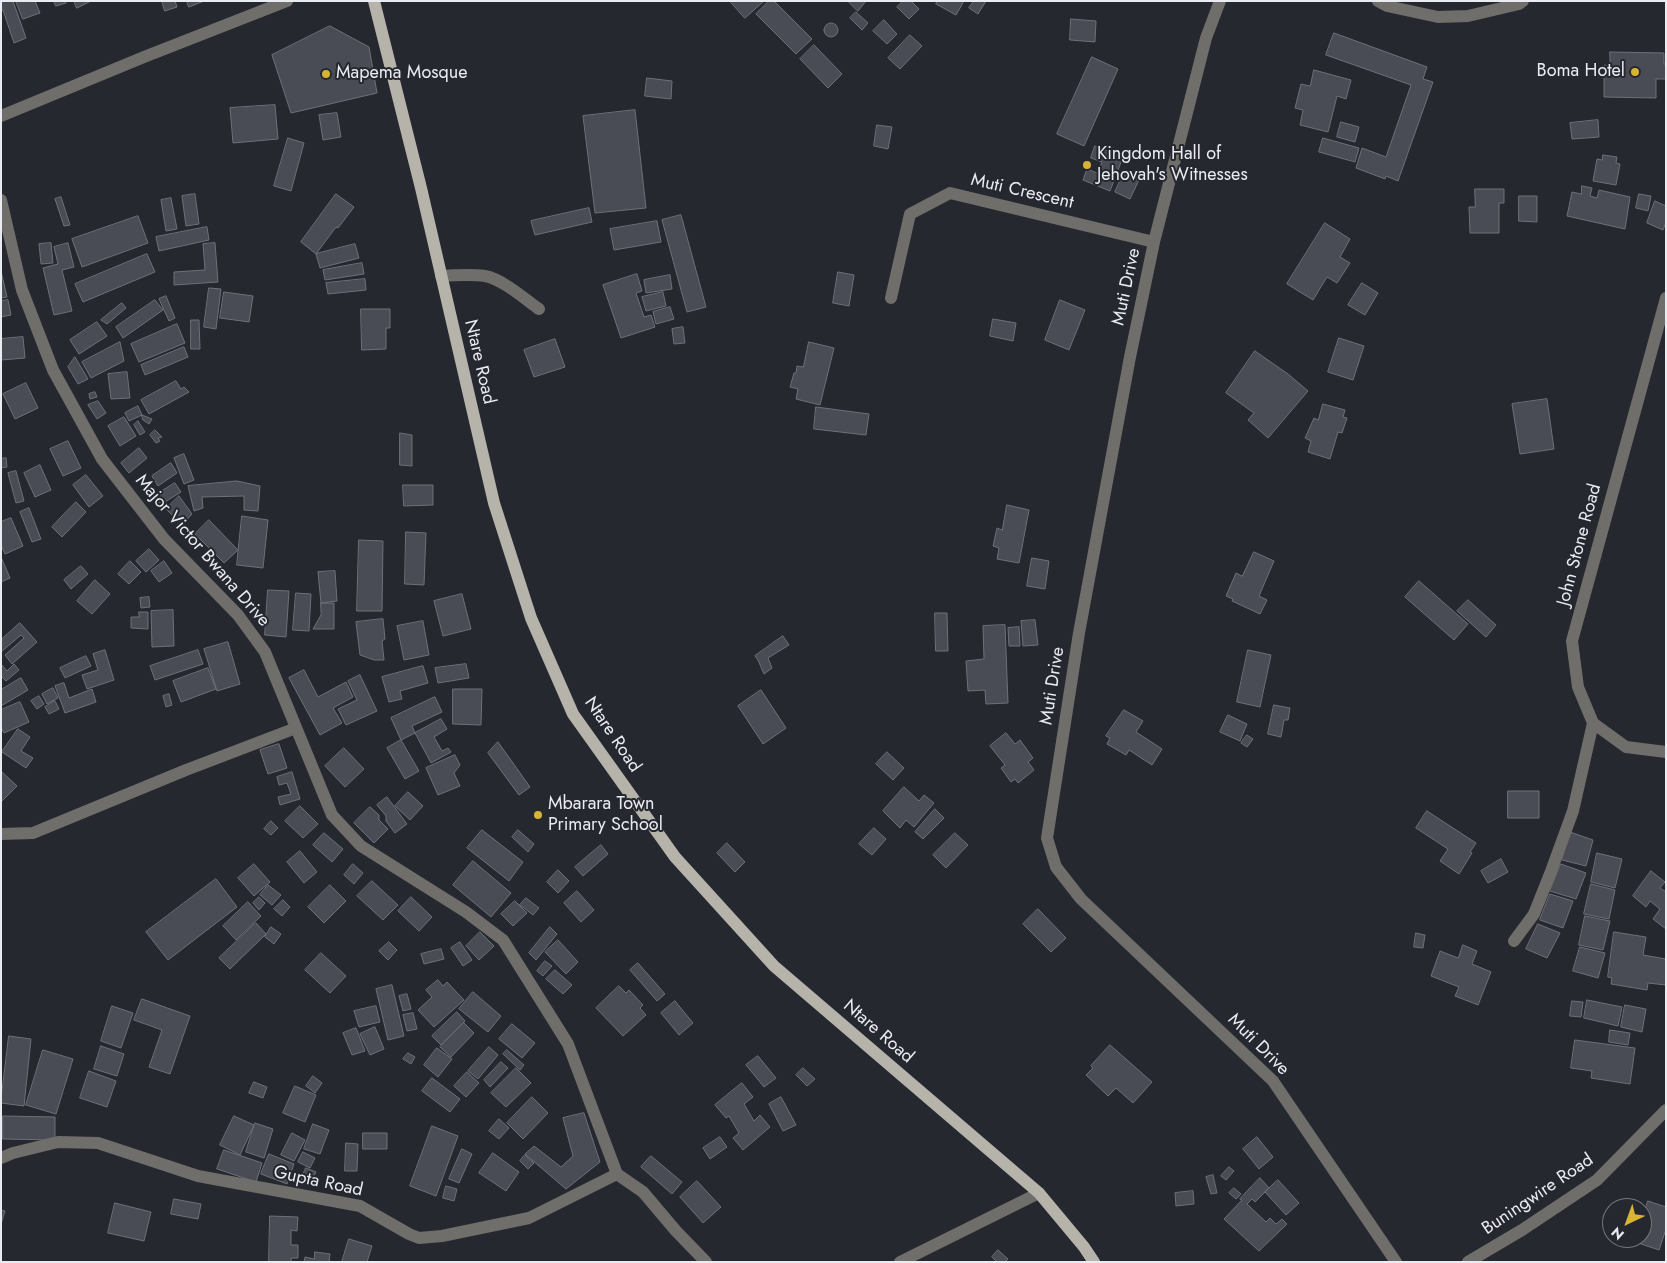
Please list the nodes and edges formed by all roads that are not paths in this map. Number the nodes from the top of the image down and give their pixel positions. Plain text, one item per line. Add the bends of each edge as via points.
1 (287, 1) edge
2 (374, 1) edge
3 (1220, 1) edge
4 (1378, 1) edge
5 (1524, 1) edge
6 (1, 116) edge
7 (1, 200) edge
8 (1154, 242) junction
9 (441, 276) junction
10 (891, 298) dead end
11 (1666, 298) edge
12 (539, 309) dead end
13 (1592, 723) junction
14 (296, 728) junction
15 (1666, 752) edge
16 (1, 834) edge
17 (1514, 941) dead end
18 (1666, 1110) edge
19 (1, 1158) edge
20 (617, 1174) junction
21 (1039, 1193) junction
22 (706, 1262) edge
23 (900, 1262) edge
24 (1094, 1262) edge
25 (1396, 1262) edge
26 (1468, 1262) edge

1 - 6 street
2 - 9 main road, Ntare Road
3 - 8 street, Muti Drive via 1206,38
4 - 5 street via 1387,6 1438,17 1468,16
7 - 14 street, Major Victor Bwana Drive via 22,290 53,370 102,459 164,539 238,615 265,652
8 - 10 street, Muti Crescent via 950,193 910,214
8 - 25 street, Muti Drive via 1079,633 1048,838 1056,867 1081,899 1273,1081
9 - 12 street via 487,276
9 - 21 main road, Ntare Road via 494,504 530,618 573,714 675,857 774,966
11 - 13 street, John Stone Road via 1572,641 1578,687
13 - 15 street via 1626,747
13 - 17 street via 1573,811 1534,914
14 - 16 street via 33,833
14 - 20 street, Major Victor Bwana Drive via 332,815 361,846 466,912 503,940 568,1044
18 - 26 street, Buningwire Road via 1597,1180
19 - 20 street, Gupta Road via 58,1142 98,1143 198,1176 360,1206 419,1238 529,1218
20 - 22 street via 643,1192
21 - 23 street
21 - 24 main road, Ntare Road

